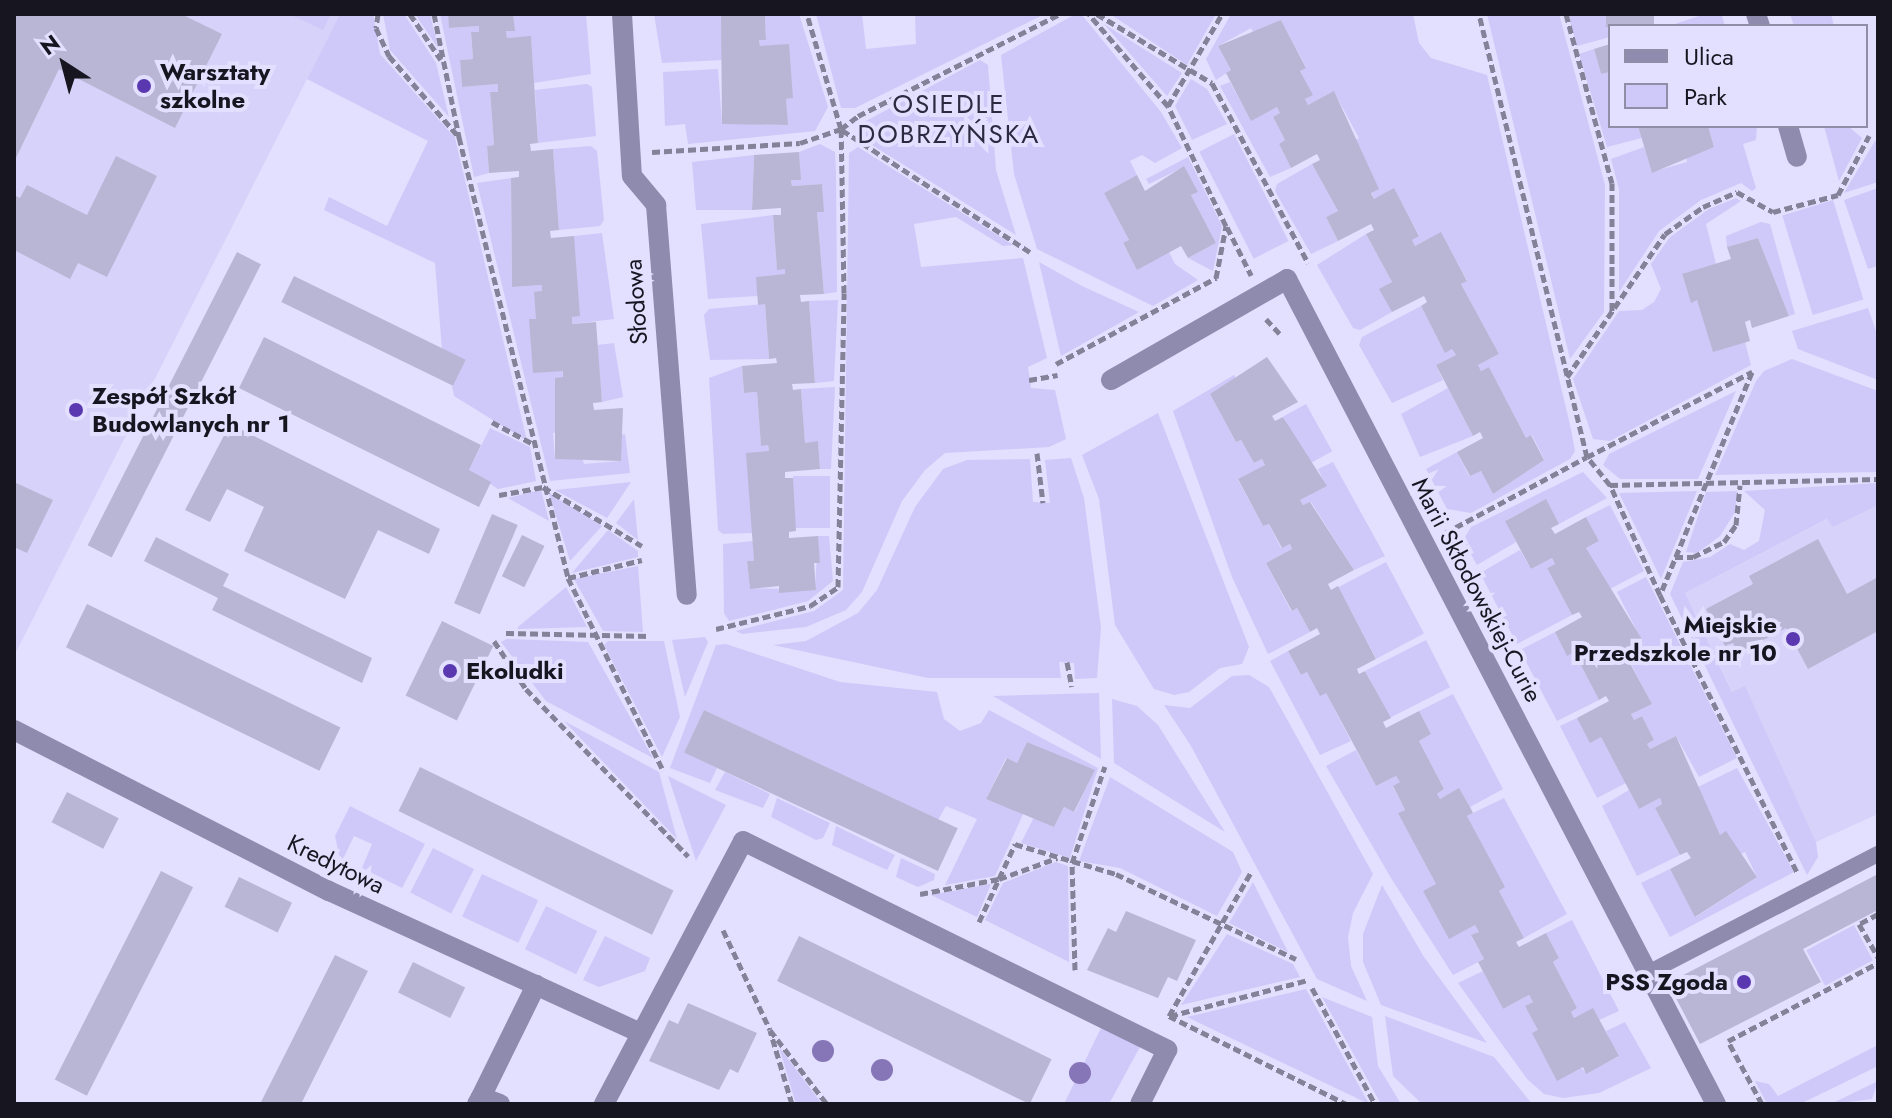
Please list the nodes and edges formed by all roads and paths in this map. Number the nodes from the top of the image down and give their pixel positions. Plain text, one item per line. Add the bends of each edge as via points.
1 (378, 14) edge
2 (410, 14) edge
3 (434, 14) edge
4 (622, 14) edge
5 (807, 14) edge
6 (1060, 14) edge
7 (1089, 14) edge
8 (1097, 14) edge
9 (1222, 14) edge
10 (1479, 14) edge
11 (1566, 14) edge
12 (444, 64) junction
13 (1189, 71) junction
14 (1168, 106) junction
15 (1789, 128) edge
16 (841, 129) junction
17 (1869, 136) dead end
18 (459, 137) junction
19 (631, 153) junction
20 (1797, 157) dead end
21 (1226, 226) junction
22 (1030, 252) dead end
23 (1314, 274) dead end
24 (1260, 297) junction
25 (1612, 312) junction
26 (1056, 364) dead end
27 (1058, 375) dead end
28 (1567, 378) junction
29 (1029, 380) dead end
30 (1111, 380) dead end
31 (492, 422) dead end
32 (535, 445) junction
33 (1037, 453) dead end
34 (1587, 457) junction
35 (1878, 479) edge
36 (1610, 485) junction
37 (1740, 485) junction
38 (1705, 486) junction
39 (543, 487) junction
40 (499, 495) dead end
41 (1043, 503) dead end
42 (1423, 544) junction
43 (642, 546) dead end
44 (1675, 557) junction
45 (642, 560) dead end
46 (568, 578) junction
47 (687, 595) dead end
48 (1660, 595) junction
49 (716, 629) dead end
50 (506, 633) dead end
51 (649, 636) dead end
52 (596, 637) junction
53 (494, 641) dead end
54 (1067, 662) dead end
55 (1072, 687) dead end
56 (14, 730) edge
57 (1105, 766) dead end
58 (662, 768) dead end
59 (1878, 854) edge
60 (688, 856) dead end
61 (1057, 858) junction
62 (1072, 863) junction
63 (1251, 872) dead end
64 (999, 879) junction
65 (1790, 883) dead end
66 (920, 894) dead end
67 (710, 903) junction
68 (1878, 914) edge
69 (979, 922) dead end
70 (1221, 925) junction
71 (1296, 959) dead end
72 (1878, 960) edge
73 (1075, 970) dead end
74 (1648, 973) junction
75 (1308, 980) dead end
76 (536, 985) junction
77 (1312, 988) dead end
78 (1169, 1016) junction
79 (770, 1030) junction
80 (641, 1033) junction
81 (479, 1100) edge
82 (500, 1104) edge
83 (604, 1104) edge
84 (792, 1104) edge
85 (827, 1104) edge
86 (1140, 1104) edge
87 (1346, 1104) edge
88 (1375, 1104) edge
89 (1716, 1104) edge
90 (1762, 1104) edge

1 - 18 path via 376,28 389,56
2 - 12 path
3 - 12 path
4 - 19 street, Słodowa
5 - 16 path
6 - 16 path
7 - 14 path
8 - 13 path
9 - 13 path
10 - 28 path
11 - 25 path via 1612,183
12 - 18 path
13 - 14 path
13 - 23 path via 1212,83
14 - 21 path
15 - 20 street
16 - 19 path via 800,143
16 - 22 path
16 - 49 path via 844,293 838,587 810,606
17 - 25 path via 1838,195 1773,212 1737,192 1703,207 1665,234
18 - 32 path
19 - 47 street, Słodowa via 632,176 656,205
21 - 24 path
21 - 26 path via 1216,278
24 - 30 street, Marii Skłodowskiej-Curie
24 - 42 street, Marii Skłodowskiej-Curie via 1287,279
25 - 28 path
27 - 29 path
28 - 34 path
31 - 32 path
32 - 39 path
33 - 41 path
34 - 36 path
34 - 38 path via 1752,372
34 - 42 path
35 - 37 path
36 - 38 path
36 - 48 path
37 - 38 path
37 - 44 path via 1736,525 1724,542 1693,557
38 - 44 path
39 - 40 path
39 - 43 path
39 - 46 path
42 - 74 street, Marii Skłodowskiej-Curie
44 - 48 path
45 - 46 path
46 - 52 path
48 - 65 path via 1797,872
50 - 52 path
51 - 52 path
52 - 58 path
53 - 60 path via 526,689
54 - 55 path
56 - 76 street, Kredytowa via 329,891
57 - 62 path
59 - 74 lane
61 - 62 path
61 - 64 path
61 - 64 path via 1015,844
62 - 70 path via 1116,874
62 - 73 path
63 - 70 path
64 - 66 path
64 - 69 path
67 - 79 path
67 - 80 street
67 - 86 street via 743,841 1167,1050
68 - 72 path via 1859,924
70 - 71 path
70 - 78 path
72 - 90 path via 1728,1041
74 - 89 street, Marii Skłodowskiej-Curie
75 - 78 path
76 - 80 street, Kredytowa
76 - 81 street
77 - 88 path
78 - 87 path
79 - 84 path
79 - 85 path
80 - 83 street
81 - 82 street

